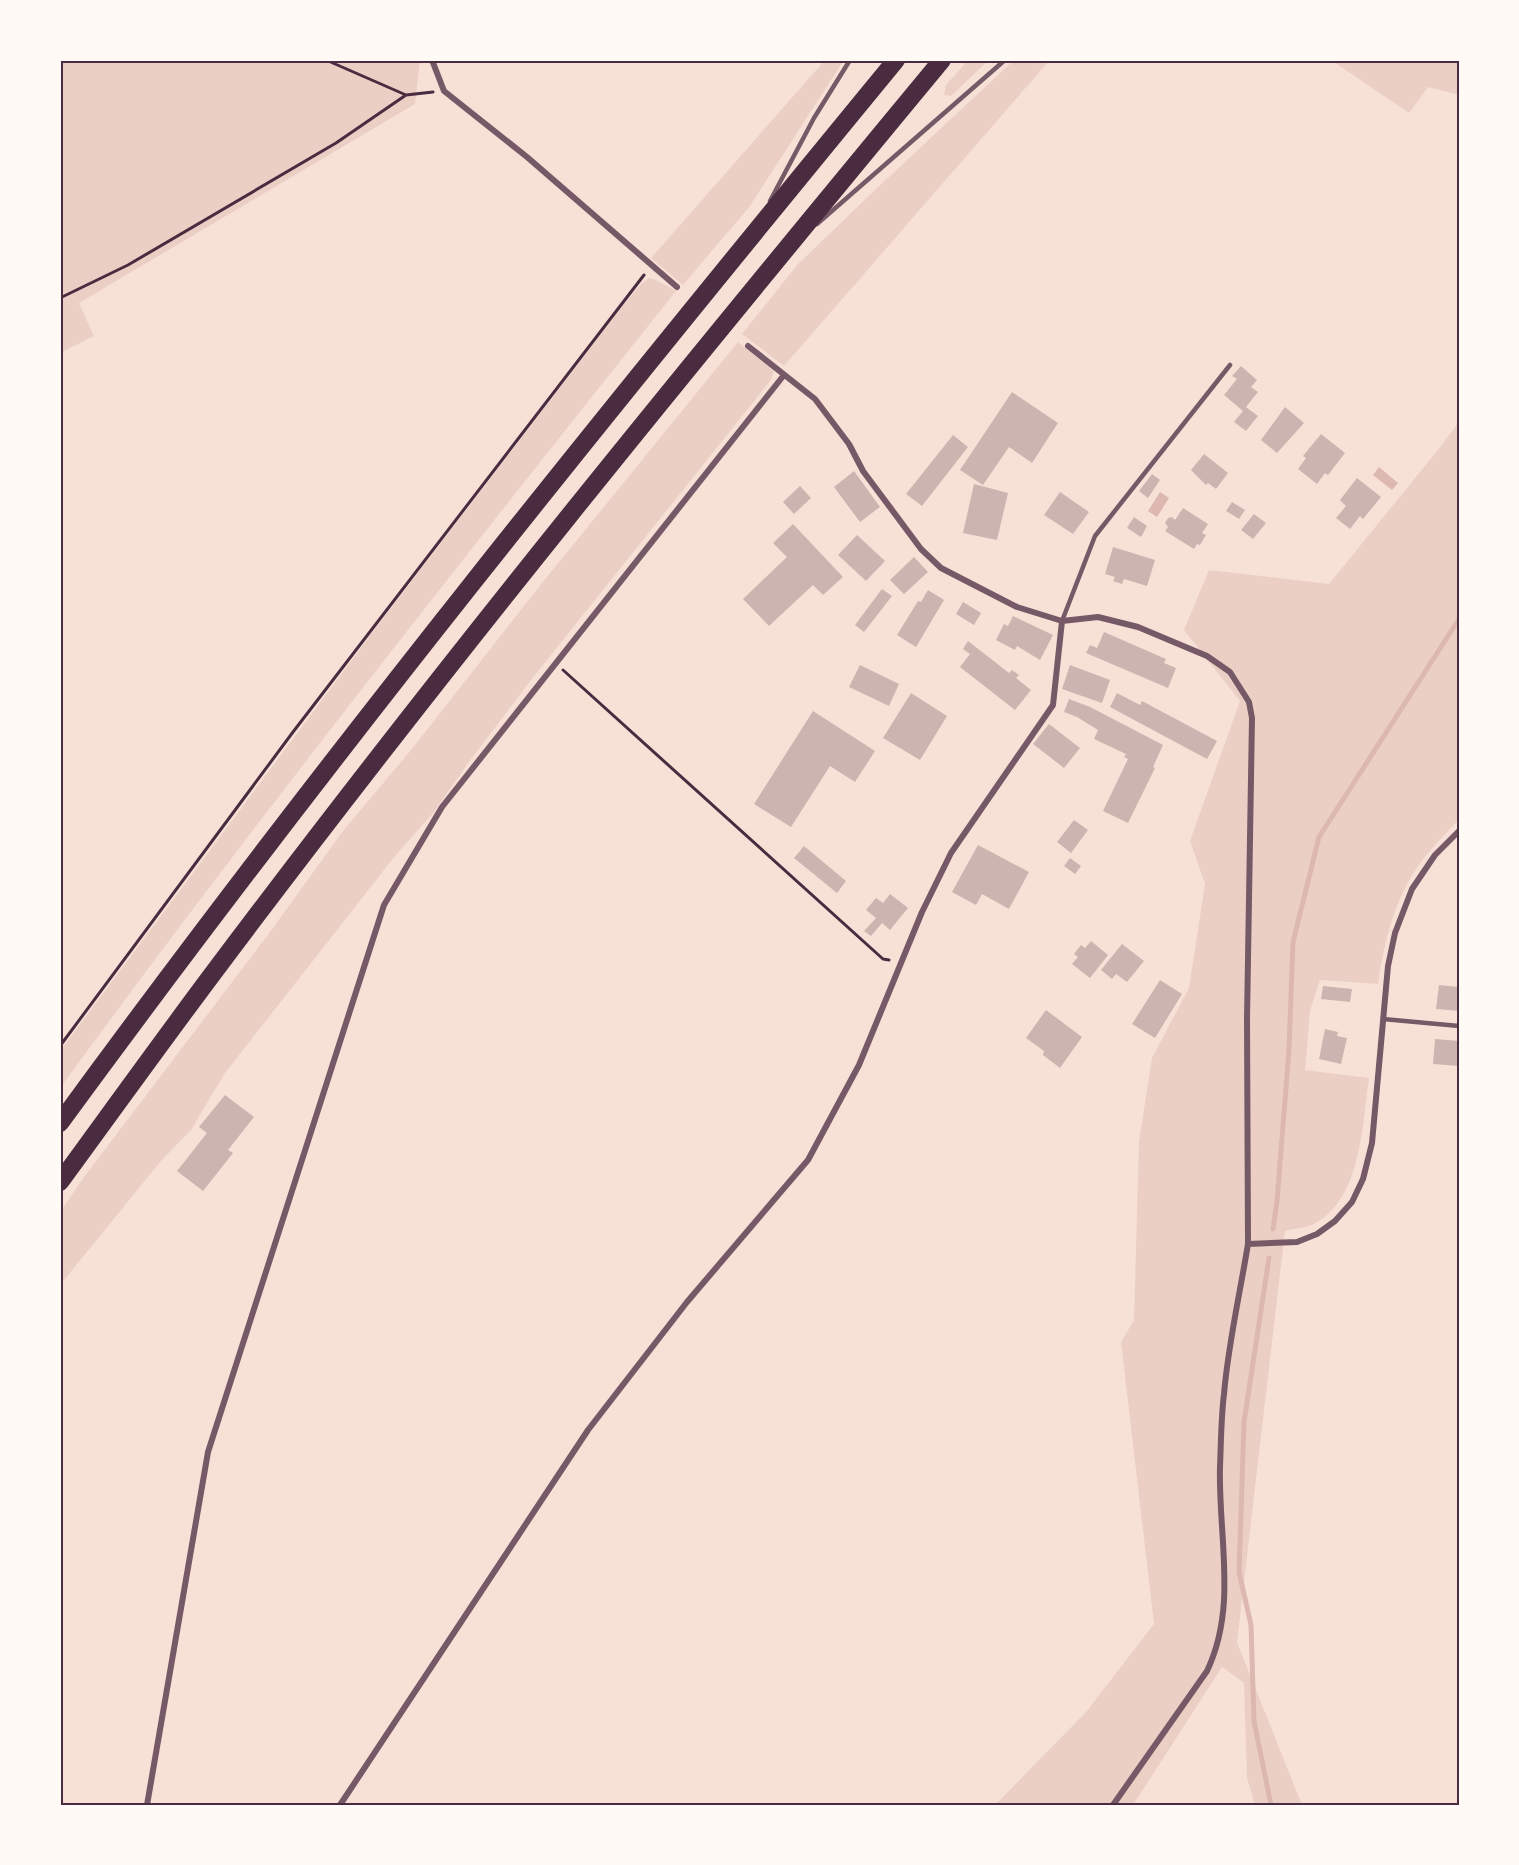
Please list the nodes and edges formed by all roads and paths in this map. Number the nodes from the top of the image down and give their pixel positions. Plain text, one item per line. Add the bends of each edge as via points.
1 (326, 60) edge
2 (432, 60) edge
3 (850, 60) edge
4 (896, 60) edge
5 (942, 60) edge
6 (1005, 60) edge
7 (444, 91) junction
8 (406, 95) junction
9 (753, 234) junction
10 (781, 255) junction
11 (651, 266) junction
12 (676, 287) dead end
13 (60, 298) edge
14 (748, 346) dead end
15 (1230, 365) dead end
16 (784, 375) junction
17 (1062, 621) junction
18 (555, 663) junction
19 (1459, 831) edge
20 (902, 962) junction
21 (1383, 1019) junction
22 (1459, 1026) edge
23 (60, 1046) edge
24 (60, 1123) edge
25 (60, 1182) edge
26 (1248, 1244) junction
27 (147, 1805) edge
28 (340, 1805) edge
29 (1113, 1805) edge

1 - 8 path
2 - 7 street
3 - 9 lane via 814,118
4 - 9 highway
5 - 10 highway
6 - 10 lane
7 - 8 path
7 - 11 street
8 - 13 path via 326,149 128,265
9 - 24 highway via 415,654 183,955
10 - 25 highway via 421,704 209,979
11 - 12 street
11 - 23 path via 293,732
14 - 16 street
15 - 17 lane via 1095,536
16 - 17 street via 815,399 921,549 941,568 1017,607
16 - 18 street
17 - 20 street via 1053,705 951,853
17 - 26 street via 1098,617 1138,627 1207,656 1230,672 1249,702 1252,718
18 - 20 path via 883,959
18 - 27 street via 442,807 384,905 208,1452
19 - 21 street via 1418,881 1399,922 1388,966
20 - 28 street via 859,1065 808,1160 687,1302 588,1430
21 - 22 lane
21 - 26 street via 1372,1143 1363,1179 1352,1202 1317,1234 1297,1242
26 - 29 street via 1224,1393 1220,1471 1224,1608 1220,1636 1206,1671

